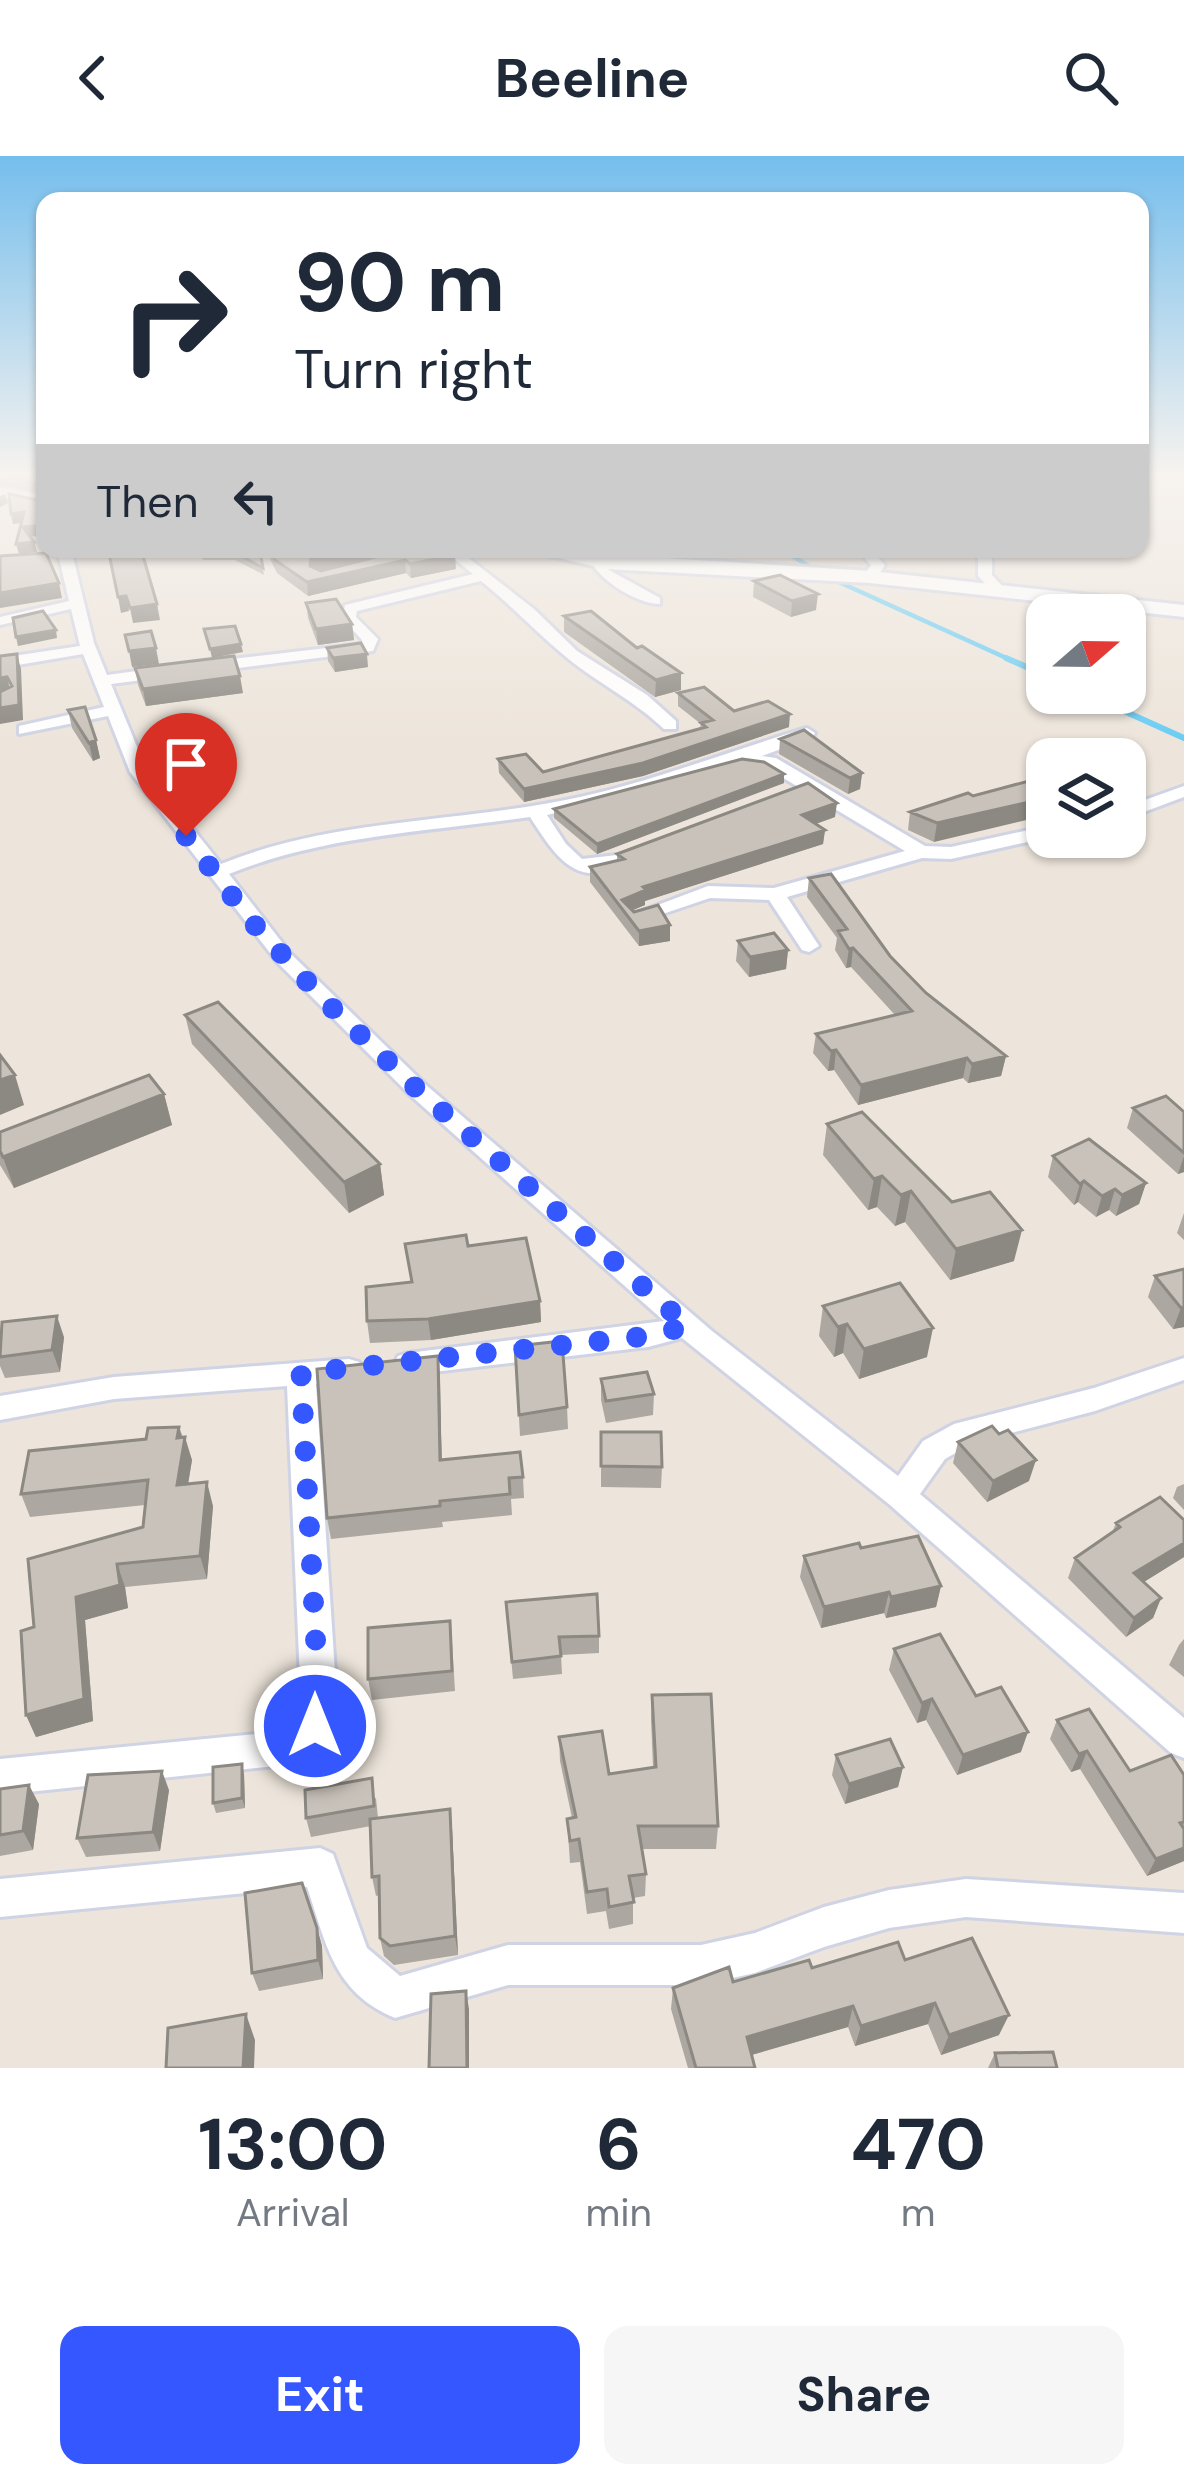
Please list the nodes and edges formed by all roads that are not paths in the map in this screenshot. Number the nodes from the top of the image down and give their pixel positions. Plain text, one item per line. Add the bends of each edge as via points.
1 (63, 566) edge
2 (471, 566) edge
3 (600, 566) edge
4 (675, 566) edge
5 (878, 566) edge
6 (989, 566) edge
7 (483, 576) junction
8 (870, 577) junction
9 (992, 583) junction
10 (656, 602) dead end
11 (78, 603) junction
12 (1184, 611) edge
13 (0, 621) edge
14 (88, 649) junction
15 (0, 663) edge
16 (103, 680) junction
17 (113, 710) junction
18 (670, 725) dead end
19 (25, 730) dead end
20 (807, 733) edge
21 (743, 758) junction
22 (811, 784) junction
23 (1184, 791) edge
24 (791, 792) edge
25 (1146, 805) edge
26 (536, 811) junction
27 (1026, 837) edge
28 (921, 852) junction
29 (629, 856) edge
30 (217, 872) junction
31 (775, 894) junction
32 (636, 917) edge
33 (808, 946) dead end
34 (688, 1326) junction
35 (1184, 1369) edge
36 (301, 1373) junction
37 (0, 1408) edge
38 (901, 1496) junction
39 (1184, 1741) edge
40 (0, 1778) edge
41 (0, 1898) edge
42 (1184, 1913) edge

1 - 11 street
2 - 7 street
3 - 10 street
4 - 8 main road
5 - 8 street
6 - 9 street
7 - 16 street via 350,608 368,648
7 - 18 street
8 - 9 main road
9 - 12 main road
11 - 13 street
11 - 14 street
14 - 15 street
14 - 16 street
16 - 17 street
17 - 19 street
17 - 30 street via 148,789
20 - 21 street
21 - 22 street
21 - 26 street
22 - 24 street
22 - 28 street
23 - 25 street
26 - 29 street via 571,864 584,870
26 - 30 street via 287,846
27 - 28 street
28 - 31 street
30 - 34 street via 326,1002
31 - 32 street via 708,892
31 - 33 street
34 - 36 street
34 - 38 street
35 - 38 street via 965,1433 934,1450
36 - 37 street via 114,1388
36 - 40 street via 319,1703 309,1736 295,1748
38 - 39 street
41 - 42 street via 320,1867 351,1961 394,1998 508,1965 701,1965 890,1910 966,1898

